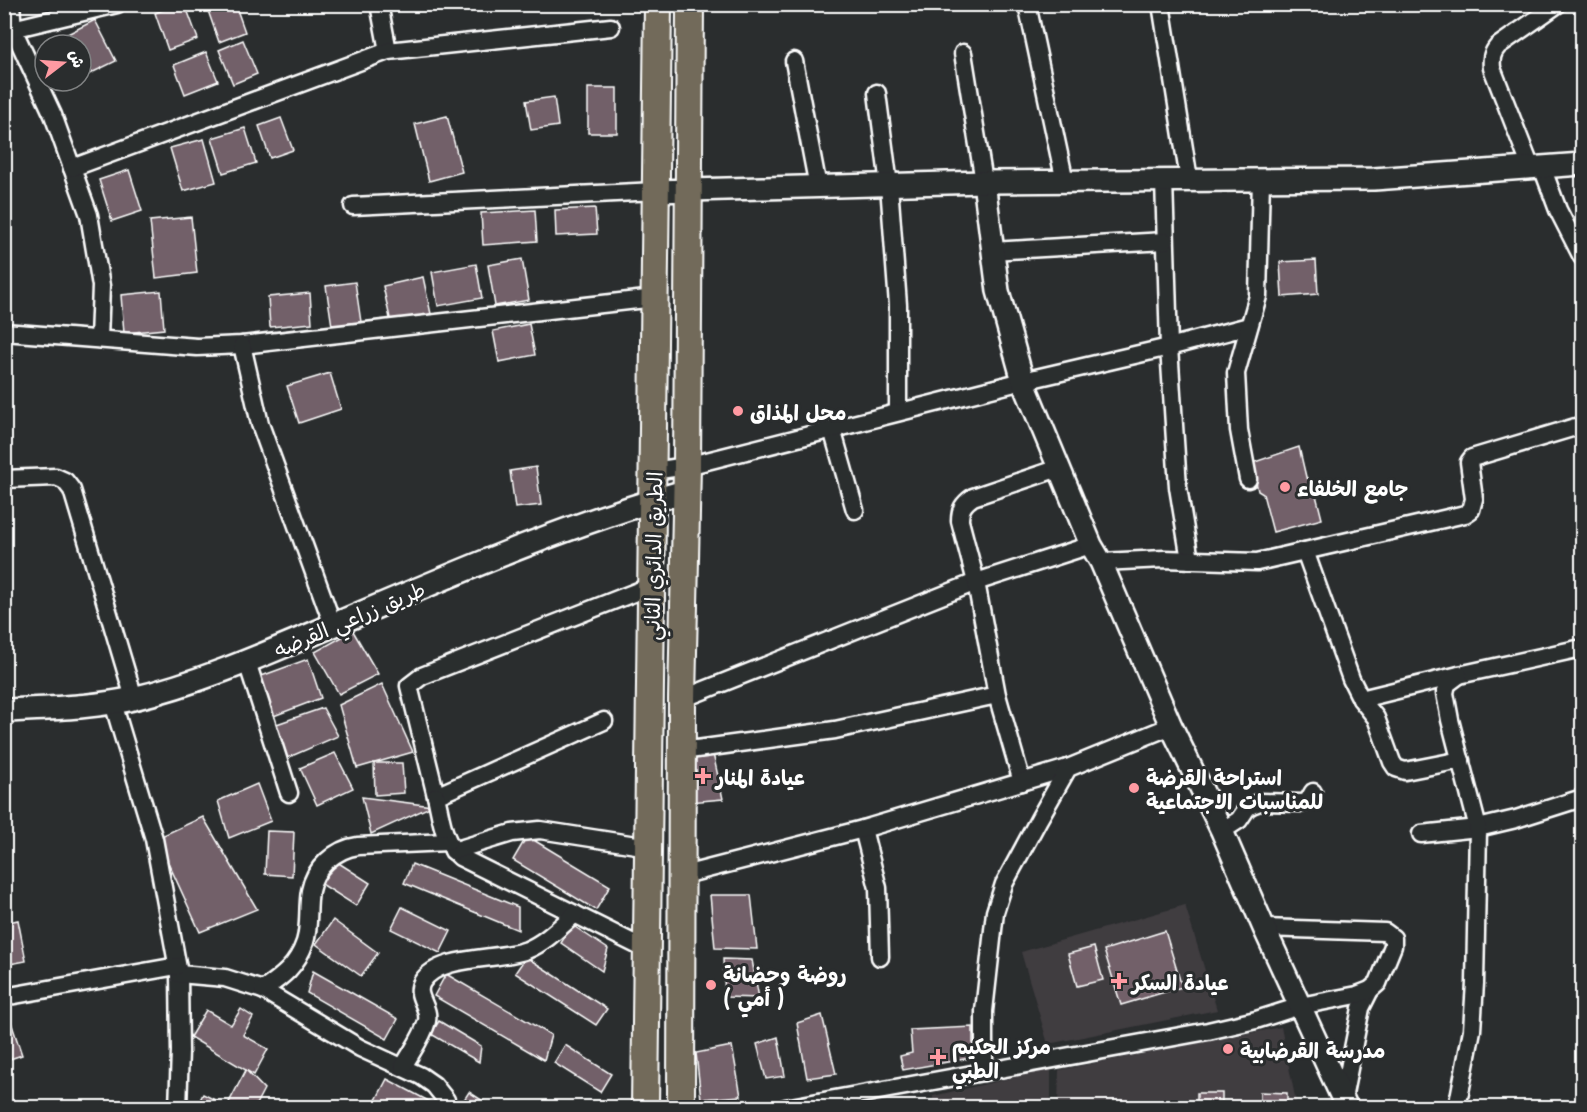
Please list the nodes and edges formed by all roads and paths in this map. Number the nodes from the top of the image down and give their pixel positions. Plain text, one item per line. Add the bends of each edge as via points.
1 (11, 4) edge
2 (117, 4) edge
3 (379, 4) edge
4 (658, 4) edge
5 (690, 4) edge
6 (1027, 4) edge
7 (1161, 4) edge
8 (1558, 4) edge
9 (610, 27) dead end
10 (9, 30) edge
11 (388, 51) junction
12 (963, 53) dead end
13 (794, 61) dead end
14 (877, 93) dead end
15 (1582, 164) edge
16 (1537, 167) junction
17 (72, 168) junction
18 (1261, 179) junction
19 (1164, 180) junction
20 (1189, 180) junction
21 (984, 182) junction
22 (1065, 182) junction
23 (890, 185) junction
24 (818, 187) junction
25 (656, 191) junction
26 (688, 191) junction
27 (353, 206) dead end
28 (1165, 241) junction
29 (992, 251) junction
30 (1582, 257) edge
31 (655, 298) junction
32 (1249, 326) junction
33 (4, 332) edge
34 (99, 339) junction
35 (242, 345) junction
36 (1169, 347) junction
37 (1023, 381) junction
38 (898, 412) junction
39 (1582, 425) edge
40 (832, 429) junction
41 (687, 466) junction
42 (1059, 468) junction
43 (653, 471) junction
44 (4, 479) edge
45 (1248, 479) dead end
46 (686, 491) junction
47 (652, 501) junction
48 (855, 510) dead end
49 (1305, 551) junction
50 (1096, 554) junction
51 (1190, 560) junction
52 (976, 582) junction
53 (651, 586) junction
54 (333, 625) junction
55 (1582, 653) edge
56 (247, 662) junction
57 (1458, 675) junction
58 (997, 695) junction
59 (682, 699) junction
60 (1361, 699) junction
61 (124, 700) junction
62 (4, 711) edge
63 (604, 721) dead end
64 (1171, 726) junction
65 (682, 752) junction
66 (1461, 760) junction
67 (1068, 768) junction
68 (1022, 782) junction
69 (1313, 792) dead end
70 (289, 793) dead end
71 (436, 796) junction
72 (1582, 798) edge
73 (1478, 828) junction
74 (863, 829) junction
75 (1222, 831) junction
76 (1421, 834) dead end
77 (450, 847) junction
78 (649, 847) junction
79 (681, 876) junction
80 (575, 914) junction
81 (1264, 928) junction
82 (647, 950) junction
83 (880, 957) dead end
84 (178, 970) junction
85 (263, 990) junction
86 (1370, 990) junction
87 (4, 997) edge
88 (1300, 1006) junction
89 (403, 1066) junction
90 (984, 1072) junction
91 (1345, 1103) edge
92 (178, 1107) edge
93 (448, 1107) edge
94 (645, 1107) edge
95 (682, 1107) edge
96 (785, 1107) edge
97 (1457, 1107) edge

1 - 10 street
2 - 10 street
3 - 11 street
4 - 25 main road, الطريق الدائري الثاني
5 - 26 main road, الطريق الدائري الثاني
6 - 22 street
7 - 20 street
8 - 16 street via 1492,52 1492,68
9 - 11 street
10 - 17 street via 52,115
11 - 17 street
12 - 21 street
13 - 24 street
14 - 23 street
15 - 16 street
16 - 18 street via 1374,179
16 - 30 street
17 - 34 street via 89,215 101,286
18 - 20 street
18 - 32 street via 1259,284
19 - 20 street
19 - 22 street
19 - 28 street
21 - 22 street
21 - 23 street
21 - 29 street
23 - 24 street
23 - 38 street via 898,305
24 - 26 street
25 - 26 street
25 - 27 street
25 - 31 main road, الطريق الدائري الثاني
26 - 41 main road, الطريق الدائري الثاني
28 - 29 street
28 - 36 street
29 - 37 street via 998,291
31 - 35 street
31 - 43 main road, الطريق الدائري الثاني
32 - 36 street
32 - 45 street via 1236,373 1239,430
33 - 34 street
34 - 35 street via 197,347
35 - 54 street via 260,424
36 - 37 street
36 - 51 street via 1178,487
37 - 38 street
37 - 42 street
38 - 40 street
39 - 49 street via 1472,458 1469,462 1474,499 1472,510 1465,514
40 - 41 street
40 - 48 street
41 - 43 street
41 - 46 main road, الطريق الدائري الثاني
42 - 50 street
42 - 52 street via 973,496 964,503 960,521
43 - 47 main road, الطريق الدائري الثاني
44 - 61 street via 56,477 72,490
46 - 47 main road, طريق زراعي القرضه
46 - 59 main road, الطريق الدائري الثاني
47 - 53 main road, الطريق الدائري الثاني
47 - 54 main road, طريق زراعي القرضه via 498,555
49 - 51 street via 1257,562
49 - 60 street
50 - 51 street
50 - 52 street
50 - 64 street
52 - 58 street
52 - 59 street
53 - 71 street via 415,680 409,686 410,698
53 - 78 main road, الطريق الدائري الثاني
54 - 56 main road, طريق زراعي القرضه
55 - 57 street via 1577,649
56 - 61 main road, طريق زراعي القرضه
56 - 70 street
57 - 60 street
57 - 66 street via 1447,684 1445,693
58 - 65 street via 835,730
58 - 68 street
59 - 65 main road, الطريق الدائري الثاني
60 - 66 street via 1376,718 1396,768 1405,771
61 - 62 main road, طريق زراعي القرضه
61 - 84 street
63 - 71 street
64 - 67 street
64 - 75 street
65 - 79 main road, الطريق الدائري الثاني
66 - 73 street
67 - 68 street
67 - 90 street via 1004,884 994,912 984,1011
68 - 74 street
69 - 75 street via 1303,803 1252,804 1239,820
71 - 77 street
72 - 73 street
73 - 76 street
73 - 97 street via 1472,1030
74 - 79 street
74 - 83 street via 878,888
75 - 81 street
77 - 78 street via 525,830
77 - 80 street via 460,857
77 - 85 street via 358,846 334,854 312,882 305,941 299,957 282,978
78 - 82 main road, الطريق الدائري الثاني
79 - 95 main road, الطريق الدائري الثاني
80 - 82 street
80 - 89 street via 553,934 525,950 449,964 429,974 419,989 427,1022
81 - 86 street via 1385,932 1393,938 1393,946 1378,983
81 - 88 street
82 - 94 main road, الطريق الدائري الثاني
84 - 85 street
84 - 87 street
84 - 92 street
85 - 89 street via 360,1048
86 - 88 street
86 - 91 street via 1358,1017
88 - 90 street via 1218,1029
88 - 91 street
89 - 93 street via 434,1085
90 - 96 street

